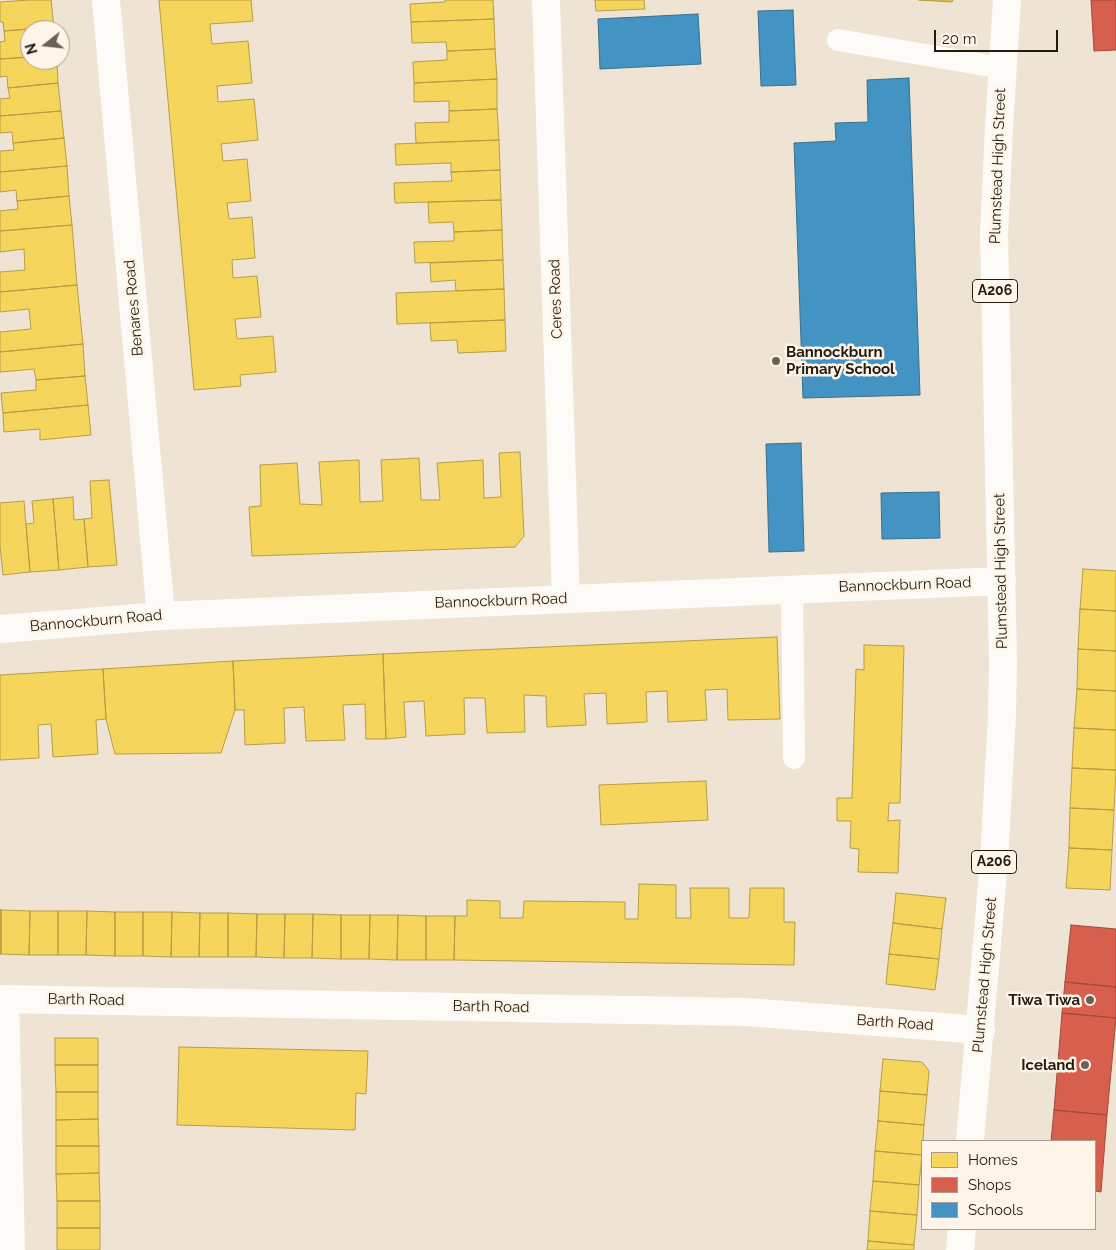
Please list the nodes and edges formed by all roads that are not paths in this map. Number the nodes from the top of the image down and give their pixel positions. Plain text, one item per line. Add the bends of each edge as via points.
1 (106, 0) edge
2 (546, 0) edge
3 (1007, 0) edge
4 (838, 40) dead end
5 (1002, 68) junction
6 (1002, 581) junction
7 (792, 590) junction
8 (566, 598) junction
9 (161, 616) junction
10 (0, 629) edge
11 (794, 758) dead end
12 (2, 999) edge
13 (981, 1030) junction
14 (970, 1140) edge
15 (962, 1230) edge
16 (10, 1250) edge
17 (960, 1250) edge

1 - 9 street, Benares Road
2 - 8 street, Ceres Road
3 - 5 street, Plumstead High Street / A206
4 - 5 lane
5 - 6 street, Plumstead High Street / A206 via 994,235
6 - 7 street, Bannockburn Road
6 - 13 street, Plumstead High Street / A206 via 1002,715
7 - 8 street, Bannockburn Road
7 - 11 lane
8 - 9 street, Bannockburn Road
9 - 10 street, Bannockburn Road
12 - 13 street, Barth Road via 746,1012
12 - 16 street
13 - 14 street, Plumstead High Street / A206
15 - 17 street

